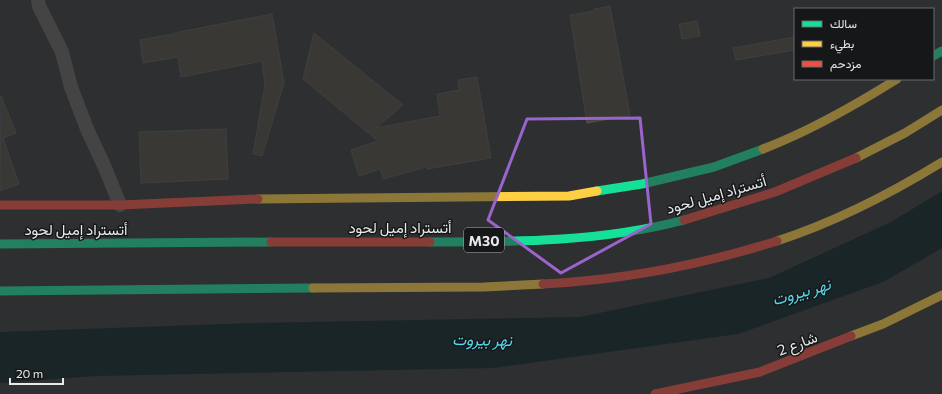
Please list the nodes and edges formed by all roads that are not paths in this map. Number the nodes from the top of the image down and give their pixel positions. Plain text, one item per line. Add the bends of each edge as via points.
1 (38, 0) edge
2 (895, 80) edge
3 (942, 110) edge
4 (942, 162) edge
5 (0, 205) edge
6 (120, 205) junction
7 (0, 244) edge
8 (0, 291) edge
9 (942, 295) edge
10 (655, 394) edge

1 - 6 street via 62,52 87,129
2 - 6 main road via 864,100 792,138 714,167 642,184 569,196 269,199
3 - 7 main road, أتستراد إميل لحود / M30 via 871,151 760,197 688,218 596,235 496,240
4 - 8 main road via 866,204 784,238 696,263 619,277 484,287
5 - 6 main road
9 - 10 main road, شارع 2 via 883,324 760,372

